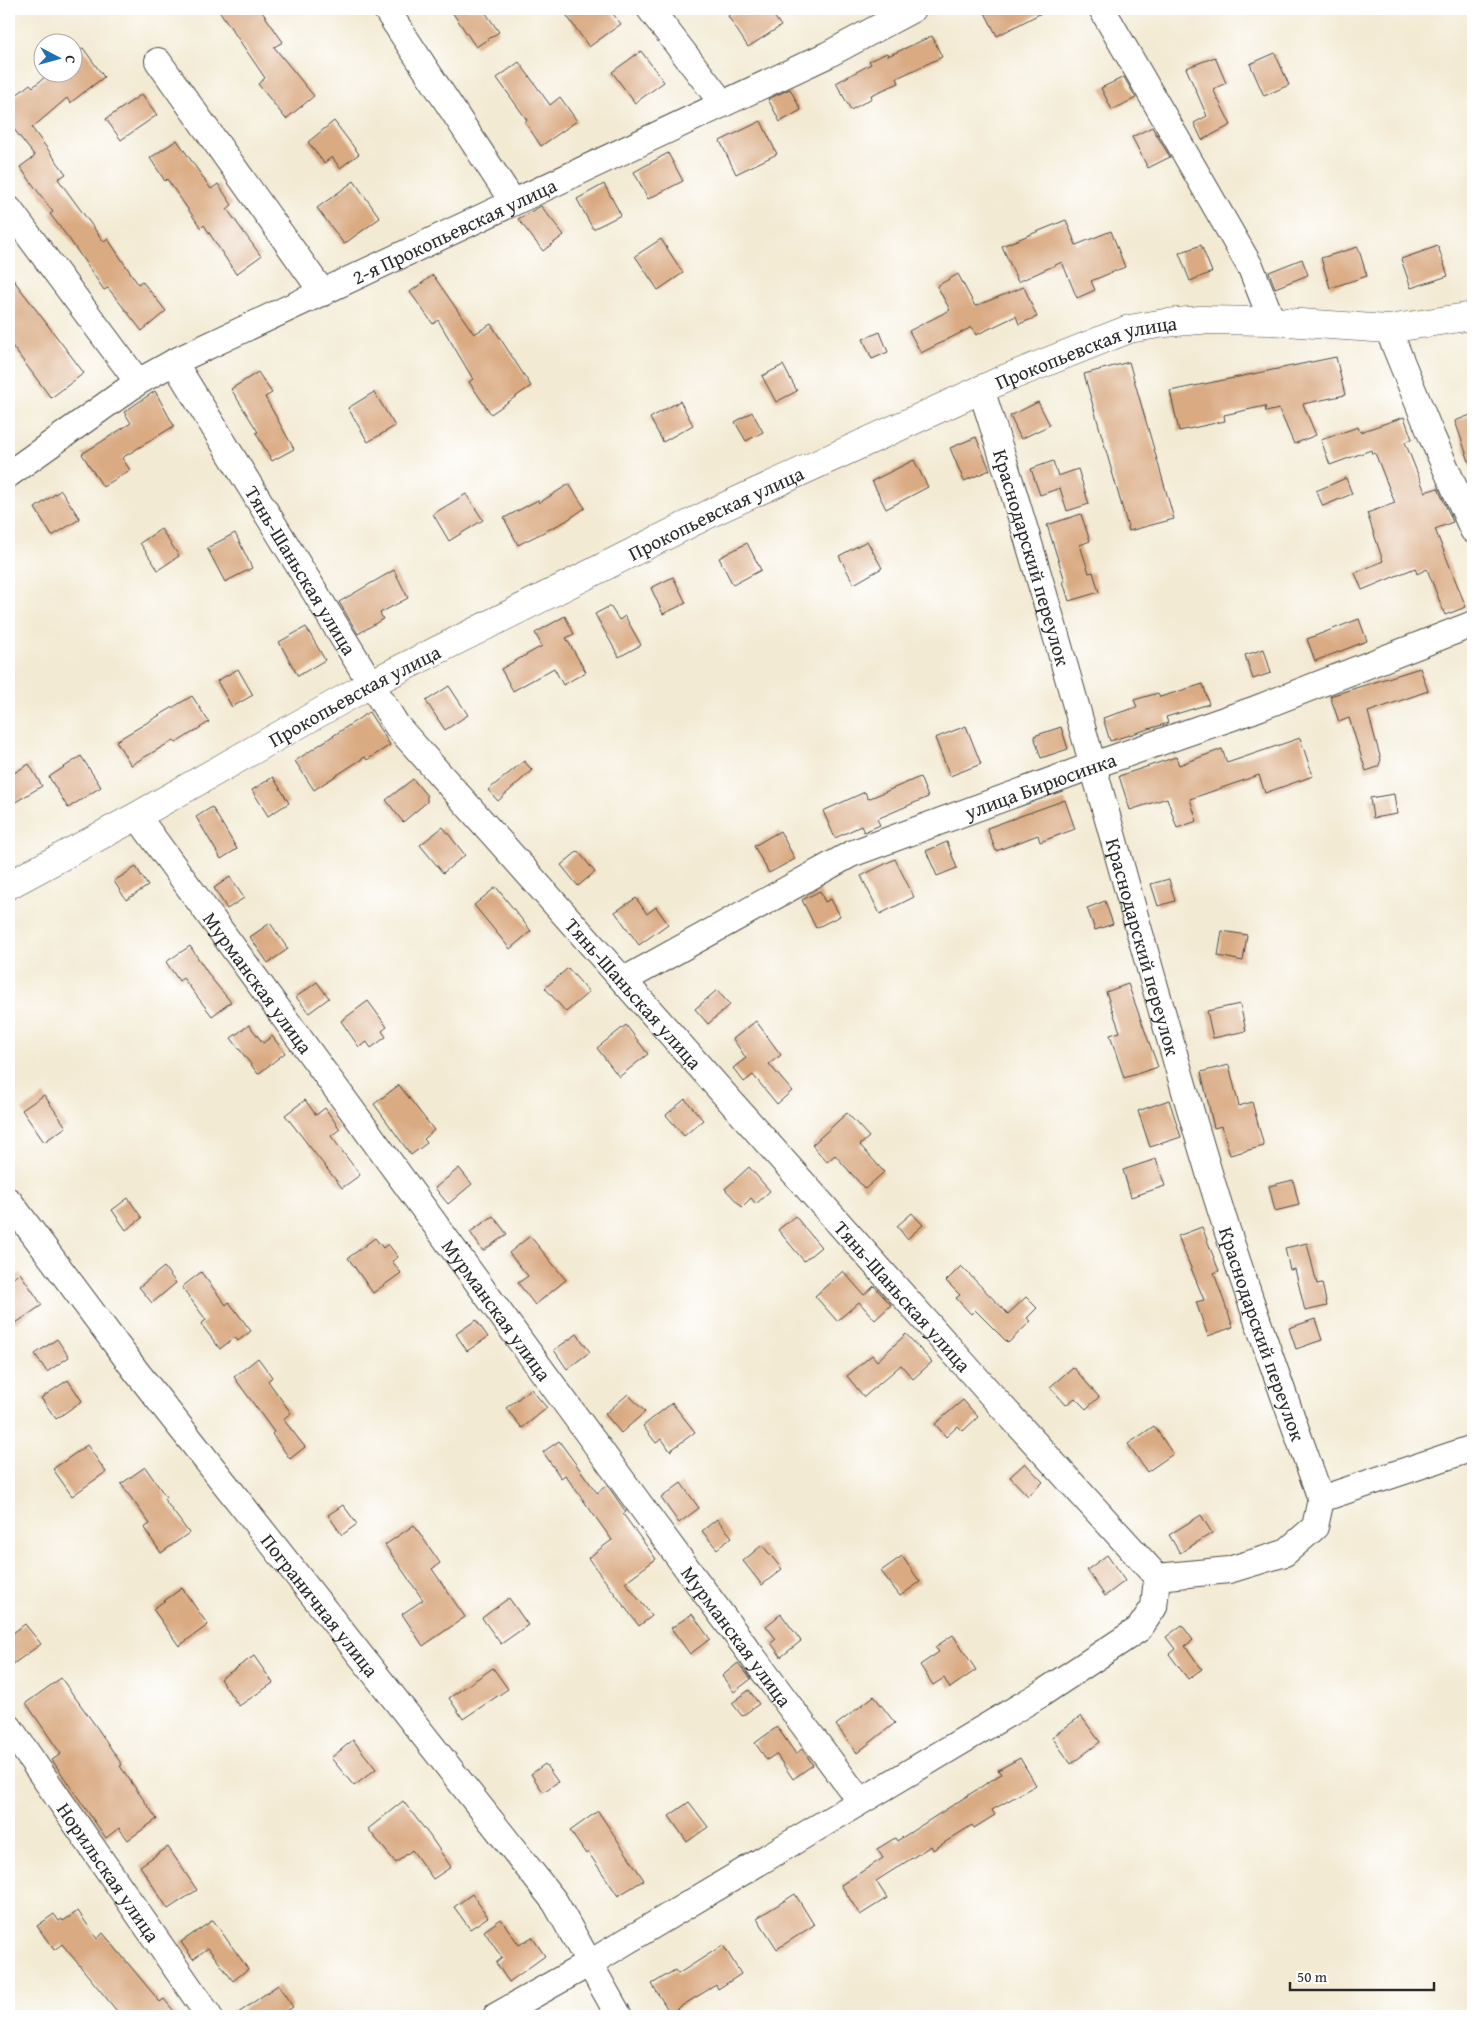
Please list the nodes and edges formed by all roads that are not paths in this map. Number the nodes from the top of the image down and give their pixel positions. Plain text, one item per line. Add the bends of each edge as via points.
1 (386, 9) edge
2 (650, 9) edge
3 (913, 9) edge
4 (1102, 9) edge
5 (158, 61) dead end
6 (723, 104) junction
7 (513, 202) junction
8 (9, 209) edge
9 (323, 293) junction
10 (1473, 316) edge
11 (1272, 321) junction
12 (1388, 330) junction
13 (174, 362) junction
14 (138, 382) junction
15 (982, 389) junction
16 (9, 474) edge
17 (1473, 530) edge
18 (1473, 624) edge
19 (370, 684) junction
20 (1094, 765) junction
21 (137, 816) junction
22 (9, 885) edge
23 (624, 980) junction
24 (9, 1201) edge
25 (1473, 1448) edge
26 (1321, 1499) junction
27 (1157, 1577) junction
28 (9, 1727) edge
29 (860, 1801) junction
30 (590, 1963) junction
31 (209, 2016) edge
32 (496, 2016) edge
33 (619, 2016) edge

1 - 7 street
2 - 6 street
3 - 6 street, 2-я Прокопьевская улица via 827,55
4 - 11 street via 1251,268
5 - 9 street
6 - 7 street, 2-я Прокопьевская улица
7 - 9 street, 2-я Прокопьевская улица
8 - 14 street
9 - 13 street, 2-я Прокопьевская улица
10 - 12 main road, Прокопьевская улица
11 - 12 main road, Прокопьевская улица
11 - 15 main road, Прокопьевская улица via 1200,320 1129,329
12 - 17 street
13 - 14 street, 2-я Прокопьевская улица
13 - 19 street, Тянь-Шаньская улица
14 - 16 street, 2-я Прокопьевская улица
15 - 19 main road, Прокопьевская улица via 717,510
15 - 20 street, Краснодарский переулок
18 - 20 street, улица Бирюсинка via 1253,710
19 - 21 main road, Прокопьевская улица
19 - 23 street, Тянь-Шаньская улица via 397,726
20 - 23 street, улица Бирюсинка via 851,854
20 - 26 street, Краснодарский переулок via 1201,1147 1261,1331
21 - 22 main road, Прокопьевская улица
21 - 29 street, Мурманская улица
23 - 27 street, Тянь-Шаньская улица
24 - 30 street, Пограничная улица via 136,1371 555,1902
25 - 26 street
26 - 27 street via 1315,1527 1285,1553 1229,1570
27 - 29 street via 1154,1607 1139,1629 1041,1694
28 - 31 street, Норильская улица
29 - 30 street
30 - 32 street
30 - 33 street, Пограничная улица

